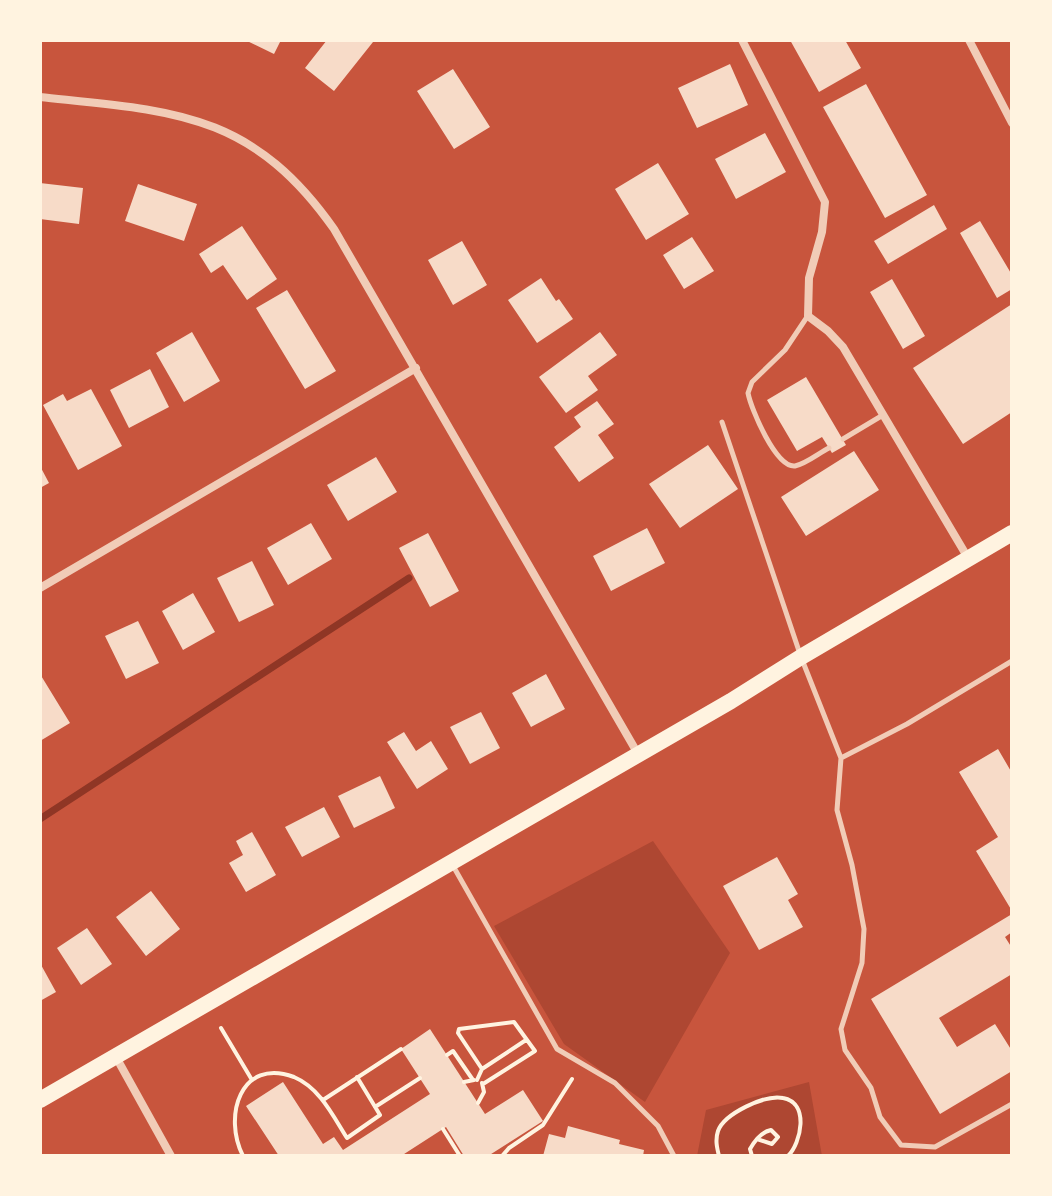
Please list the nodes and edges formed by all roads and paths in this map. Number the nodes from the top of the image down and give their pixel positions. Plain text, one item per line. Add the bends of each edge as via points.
1 (742, 40) edge
2 (969, 40) edge
3 (40, 97) edge
4 (1012, 123) edge
5 (808, 316) junction
6 (416, 368) junction
7 (883, 415) junction
8 (722, 422) dead end
9 (843, 439) dead end
10 (829, 448) dead end
11 (1012, 533) edge
12 (968, 559) junction
13 (40, 588) edge
14 (801, 657) junction
15 (1012, 661) edge
16 (638, 754) junction
17 (841, 758) junction
18 (451, 862) junction
19 (221, 1028) dead end
20 (526, 1040) junction
21 (401, 1049) dead end
22 (447, 1055) dead end
23 (116, 1057) junction
24 (482, 1069) junction
25 (357, 1077) junction
26 (420, 1078) dead end
27 (572, 1079) dead end
28 (252, 1080) junction
29 (478, 1081) junction
30 (464, 1082) dead end
31 (40, 1100) edge
32 (323, 1100) junction
33 (478, 1103) dead end
34 (1012, 1104) edge
35 (375, 1107) junction
36 (443, 1129) dead end
37 (757, 1139) junction
38 (171, 1156) edge
39 (243, 1156) edge
40 (460, 1156) edge
41 (502, 1156) edge
42 (674, 1156) edge
43 (719, 1156) edge
44 (752, 1156) edge
45 (788, 1156) edge

1 - 5 street via 825,202 809,278
2 - 4 street
3 - 6 street via 183,116 259,149 319,207
5 - 7 street via 843,347
5 - 10 lane via 748,393 777,457 786,465 795,466
6 - 13 street
6 - 16 street
7 - 9 lane
7 - 12 street
8 - 14 lane
11 - 12 main road
12 - 14 main road
14 - 16 main road
14 - 17 lane
15 - 17 lane
16 - 18 main road
17 - 34 lane via 837,810 864,929 862,963 841,1029 845,1050 901,1145 935,1147
18 - 23 main road
18 - 42 lane via 557,1049 615,1083 658,1126
19 - 28 path
20 - 24 path
20 - 24 path via 514,1022 459,1029
20 - 29 path via 535,1051
21 - 25 path
22 - 29 path via 453,1051
23 - 31 main road
23 - 38 street
24 - 29 path
25 - 32 path
25 - 35 path
26 - 35 path
27 - 41 path via 543,1125
28 - 32 path via 279,1074 294,1078
28 - 39 path via 233,1112
29 - 30 path
29 - 33 path via 484,1092
32 - 35 path via 347,1138 380,1115
36 - 40 path
37 - 37 path via 771,1130 778,1137 772,1144
37 - 44 path
43 - 45 path via 718,1131 725,1120 764,1100 783,1098 792,1103 800,1123 800,1137

